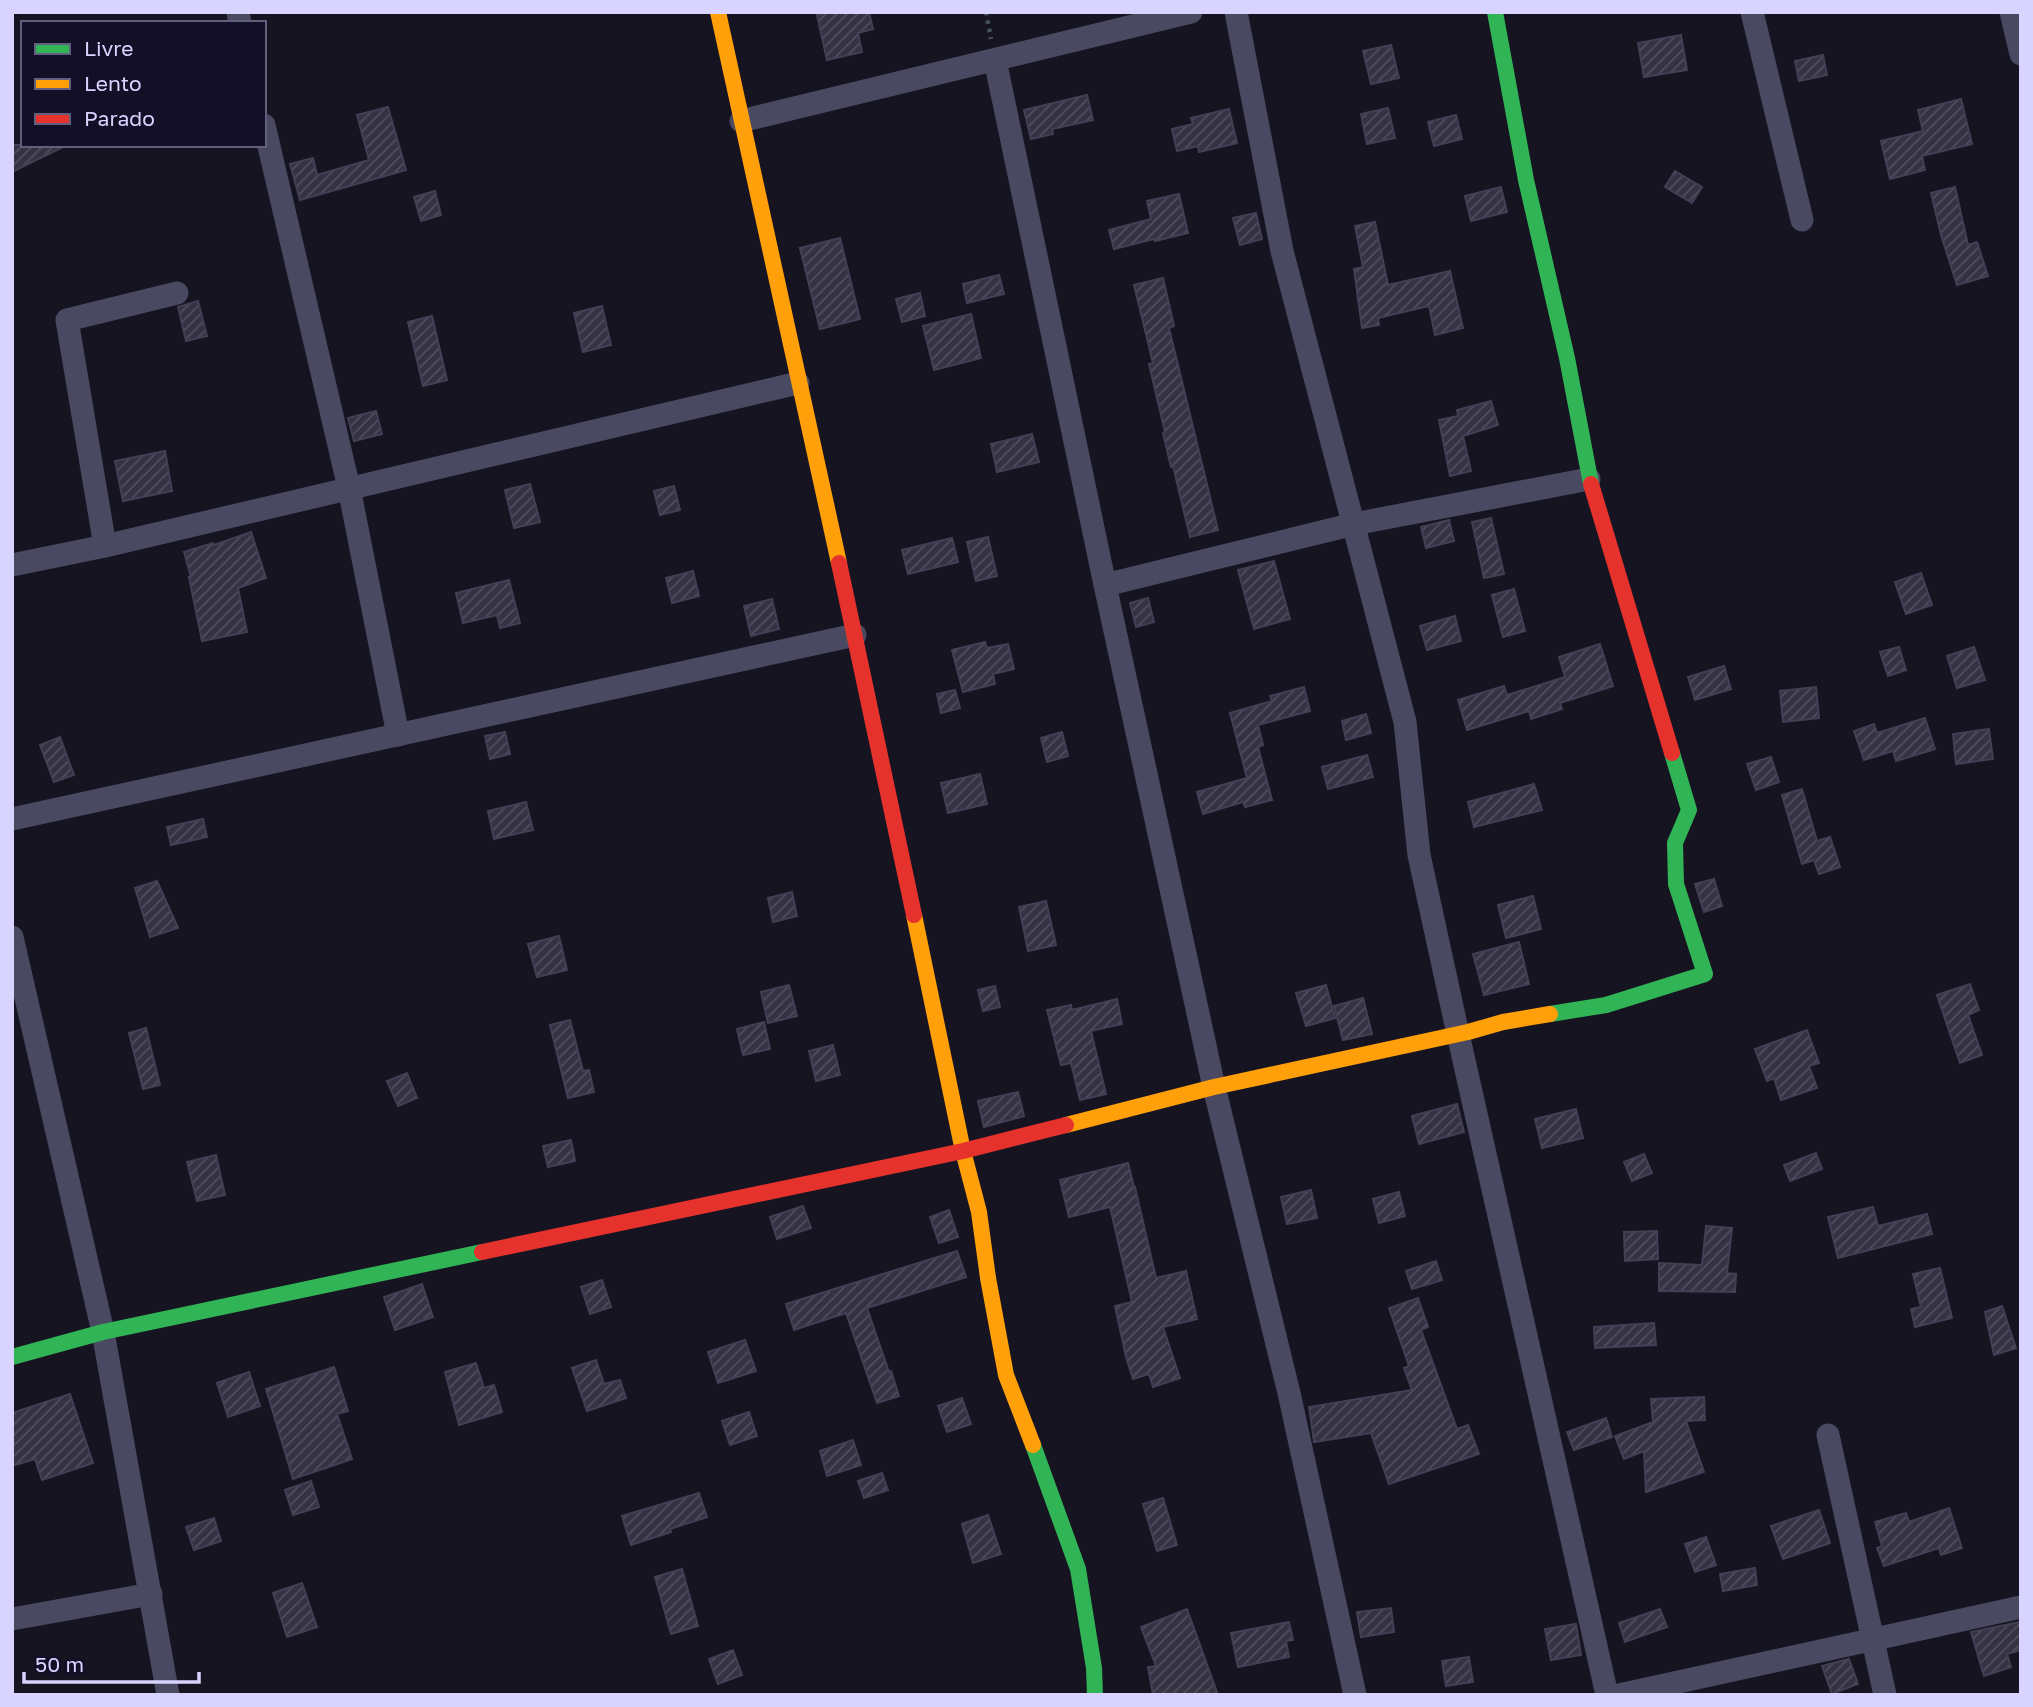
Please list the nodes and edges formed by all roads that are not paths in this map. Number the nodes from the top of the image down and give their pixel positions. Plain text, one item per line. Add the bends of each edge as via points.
1 (718, 12) edge
2 (1191, 12) edge
3 (1236, 12) edge
4 (1495, 12) edge
5 (1752, 12) edge
6 (2011, 12) edge
7 (2021, 54) edge
8 (995, 60) junction
9 (741, 121) junction
10 (266, 134) edge
11 (1802, 220) dead end
12 (177, 293) dead end
13 (798, 383) junction
14 (1588, 479) junction
15 (349, 488) junction
16 (1354, 524) junction
17 (105, 545) junction
18 (12, 565) edge
19 (1105, 585) junction
20 (855, 635) junction
21 (398, 735) junction
22 (12, 819) edge
23 (12, 937) edge
24 (1458, 1034) junction
25 (1214, 1087) junction
26 (963, 1151) junction
27 (103, 1332) junction
28 (12, 1357) edge
29 (1828, 1435) dead end
30 (151, 1594) junction
31 (2021, 1606) edge
32 (12, 1619) edge
33 (1874, 1639) junction
34 (168, 1695) edge
35 (1095, 1695) edge
36 (1355, 1695) edge
37 (1607, 1695) edge
38 (1619, 1695) edge
39 (1885, 1695) edge

1 - 9 street
2 - 8 street
3 - 16 street via 1282,251
4 - 14 street
5 - 11 street
6 - 7 street
8 - 9 street
8 - 19 street
9 - 13 street
10 - 15 street
12 - 17 street via 67,320
13 - 15 street
13 - 20 street
14 - 16 street
14 - 24 street via 1689,810 1675,842 1676,884 1705,974 1606,1005
15 - 17 street
15 - 21 street
16 - 19 street
16 - 24 street via 1405,722 1419,855
17 - 18 street
19 - 25 street
20 - 21 street
20 - 26 street
21 - 22 street
23 - 27 street
24 - 25 street
24 - 37 street
25 - 26 street
25 - 36 street via 1289,1393
26 - 27 street
26 - 35 street via 979,1212 1006,1375 1078,1569
27 - 28 street
27 - 30 street
29 - 33 street
30 - 32 street
30 - 34 street
31 - 33 street
33 - 38 street
33 - 39 street

